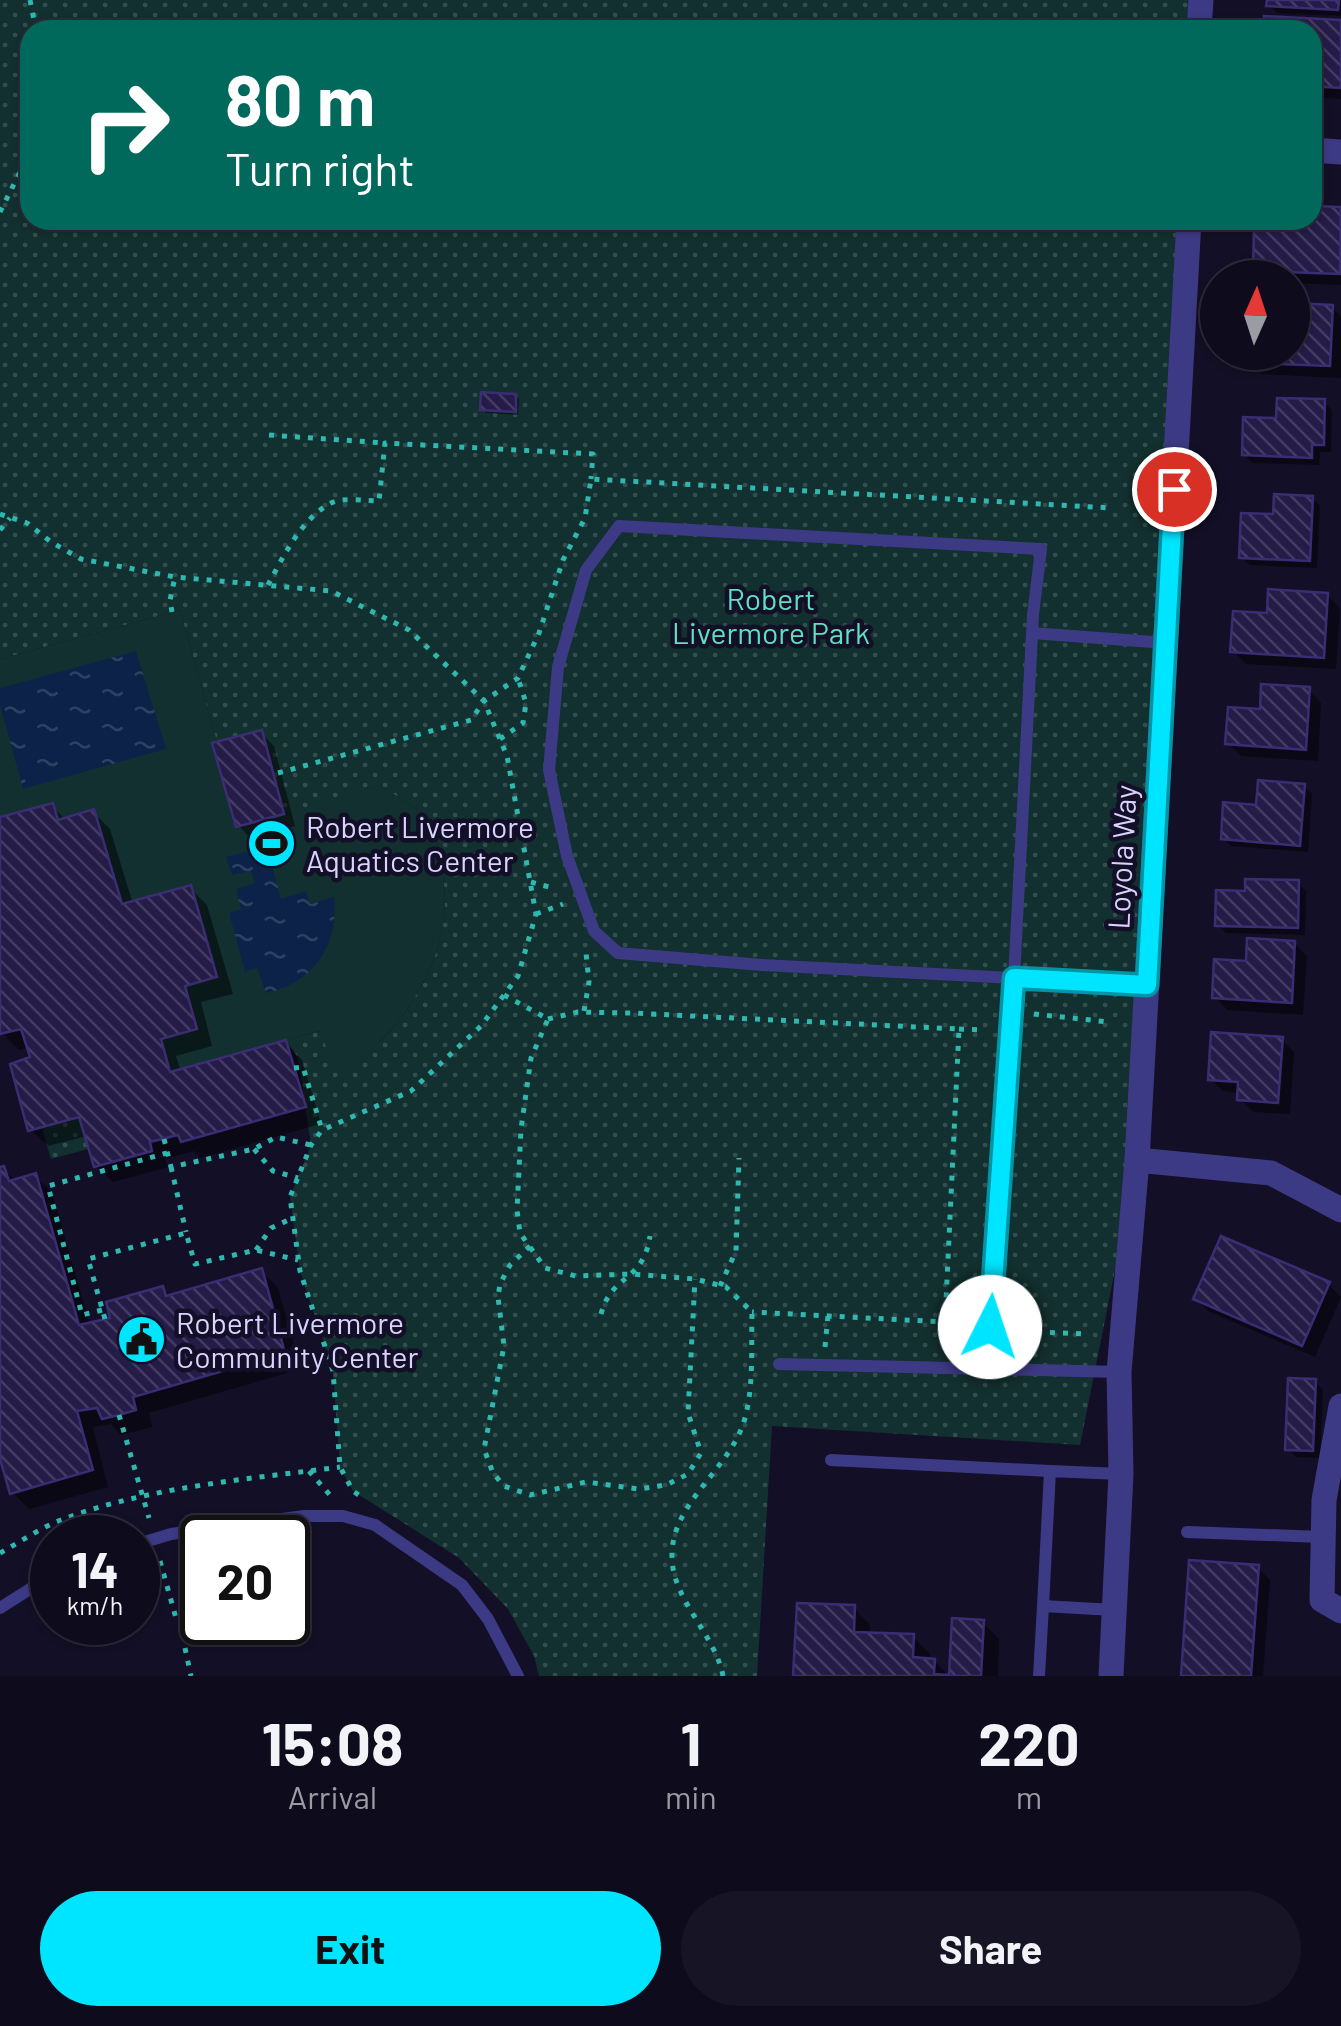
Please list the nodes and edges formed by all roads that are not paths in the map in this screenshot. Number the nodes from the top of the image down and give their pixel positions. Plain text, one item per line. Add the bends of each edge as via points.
1 (1188, 230) edge
2 (1032, 634) junction
3 (1166, 643) junction
4 (1014, 978) junction
5 (1147, 985) junction
6 (1137, 1160) junction
7 (1341, 1210) edge
8 (779, 1364) dead end
9 (988, 1368) junction
10 (1119, 1372) junction
11 (1341, 1406) edge
12 (831, 1460) dead end
13 (1050, 1471) junction
14 (1121, 1474) junction
15 (1187, 1532) dead end
16 (160, 1537) edge
17 (1322, 1537) junction
18 (30, 1589) edge
19 (1043, 1606) junction
20 (0, 1608) edge
21 (1114, 1610) junction
22 (1341, 1611) edge
23 (518, 1676) edge
24 (1038, 1676) edge
25 (1111, 1676) edge

1 - 3 street, Loyola Way
2 - 3 lane
2 - 4 lane
2 - 4 lane via 1041,549 619,526 586,570 558,667 549,770 567,856 594,930 618,953
3 - 5 street, Loyola Way
4 - 5 lane
4 - 9 lane
5 - 6 street, Loyola Way
6 - 7 street via 1272,1173
6 - 10 street, Loyola Way
8 - 9 lane
9 - 10 lane
10 - 14 street, Loyola Way
11 - 17 street
12 - 13 lane
13 - 14 lane
13 - 19 lane
14 - 21 street, Loyola Way
15 - 17 lane
16 - 23 lane via 304,1516 375,1525 462,1585
17 - 22 street via 1322,1600
18 - 20 lane
19 - 21 lane
19 - 24 lane
21 - 25 street, Loyola Way

